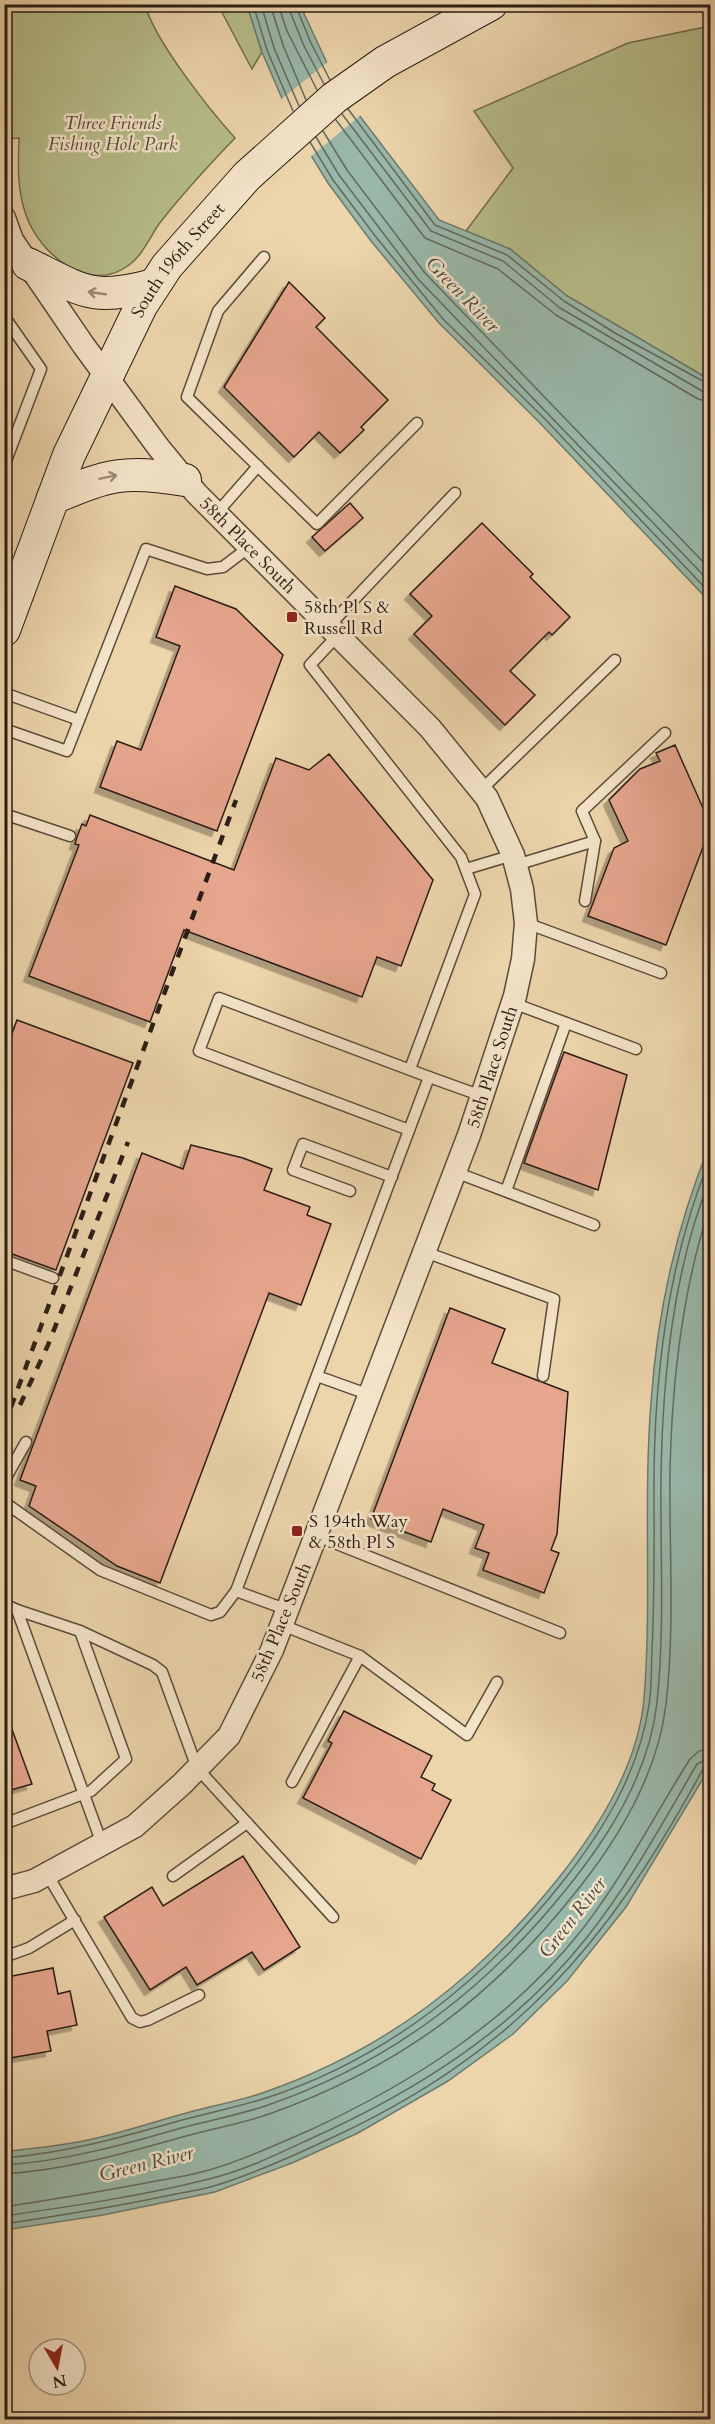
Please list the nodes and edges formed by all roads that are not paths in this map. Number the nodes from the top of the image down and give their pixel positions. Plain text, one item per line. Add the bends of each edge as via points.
1 (491, 4) edge
2 (4, 218) edge
3 (264, 257) dead end
4 (28, 264) junction
5 (154, 285) junction
6 (4, 316) edge
7 (105, 376) junction
8 (417, 423) dead end
9 (4, 466) edge
10 (258, 466) junction
11 (185, 480) junction
12 (455, 493) dead end
13 (53, 498) junction
14 (216, 514) junction
15 (248, 548) junction
16 (4, 630) edge
17 (332, 631) junction
18 (615, 660) dead end
19 (4, 693) edge
20 (79, 720) junction
21 (4, 729) edge
22 (665, 734) dead end
23 (482, 790) junction
24 (5, 816) edge
25 (70, 836) dead end
26 (595, 841) junction
27 (515, 860) junction
28 (466, 869) junction
29 (585, 901) dead end
30 (526, 923) junction
31 (661, 973) dead end
32 (513, 1003) junction
33 (566, 1023) junction
34 (636, 1049) dead end
35 (410, 1069) junction
36 (429, 1077) junction
37 (482, 1096) junction
38 (409, 1130) junction
39 (455, 1172) junction
40 (392, 1177) junction
41 (350, 1191) dead end
42 (506, 1191) junction
43 (594, 1225) dead end
44 (425, 1252) junction
45 (4, 1260) edge
46 (53, 1278) dead end
47 (317, 1376) junction
48 (543, 1376) dead end
49 (370, 1395) junction
50 (26, 1442) dead end
51 (4, 1481) edge
52 (4, 1502) edge
53 (317, 1536) junction
54 (236, 1591) junction
55 (4, 1604) edge
56 (17, 1610) junction
57 (285, 1618) junction
58 (80, 1631) junction
59 (560, 1633) dead end
60 (360, 1656) junction
61 (497, 1682) dead end
62 (197, 1768) junction
63 (292, 1782) dead end
64 (84, 1794) junction
65 (247, 1822) junction
66 (4, 1824) edge
67 (102, 1845) junction
68 (48, 1874) junction
69 (174, 1876) dead end
70 (4, 1889) edge
71 (333, 1917) dead end
72 (75, 1920) junction
73 (4, 1957) edge
74 (199, 1995) dead end

1 - 5 main road, South 196th Street via 385,62 334,98 247,176 200,226
2 - 4 street, 58th Place South via 12,240
3 - 10 lane via 218,311 187,397
5 -> 4 main road via 112,295 98,294 81,290
4 - 7 street, 58th Place South
5 - 7 main road, South 196th Street
6 - 9 lane via 41,369
7 - 11 street, 58th Place South
7 - 13 main road, South 196th Street
8 - 10 lane via 317,524
10 - 14 lane
13 -> 11 main road via 97,479 120,474 143,473
11 - 14 street, 58th Place South
12 - 17 lane
13 - 16 main road, South 196th Street
14 - 15 street, 58th Place South
15 - 17 street, 58th Place South
15 - 20 lane via 216,570 146,549
17 - 23 street, 58th Place South via 430,728
17 - 28 lane via 310,665 461,857
18 - 23 lane
19 - 20 lane
20 - 21 lane via 67,751
22 - 26 lane via 582,811
23 - 27 street, 58th Place South via 501,823
24 - 25 lane
26 - 27 lane
26 - 29 lane
27 - 28 lane
27 - 30 street, 58th Place South
28 - 35 lane via 475,894
30 - 31 lane
30 - 32 street, 58th Place South
32 - 33 lane
32 - 37 street, 58th Place South
33 - 34 lane
33 - 42 lane
35 - 36 lane
35 - 38 lane via 219,998 199,1051
36 - 37 lane
36 - 38 lane
37 - 39 street, 58th Place South
38 - 40 lane
39 - 42 lane
39 - 44 street, 58th Place South
40 - 41 lane via 303,1144 294,1170
40 - 47 lane
42 - 43 lane
44 - 48 lane via 554,1299
44 - 49 street, 58th Place South
45 - 46 lane
47 - 49 lane
47 - 54 lane
49 - 53 street, 58th Place South
50 - 51 lane
52 - 54 lane via 100,1570 211,1615 220,1612
53 - 57 street, 58th Place South
53 - 59 lane
54 - 57 lane
55 - 56 lane
56 - 58 lane
56 - 64 lane
57 - 60 lane
57 - 62 street, 58th Place South via 229,1736
58 - 62 lane via 162,1672
58 - 64 lane via 126,1759
60 - 61 lane via 467,1735
60 - 63 lane
62 - 65 lane
62 - 67 street, 58th Place South via 135,1826
64 - 66 lane
64 - 67 lane
65 - 69 lane
65 - 71 lane
67 - 68 street, 58th Place South
68 - 70 street, 58th Place South
68 - 72 lane
72 - 73 lane via 29,1948
72 - 74 lane via 132,2018 148,2020

